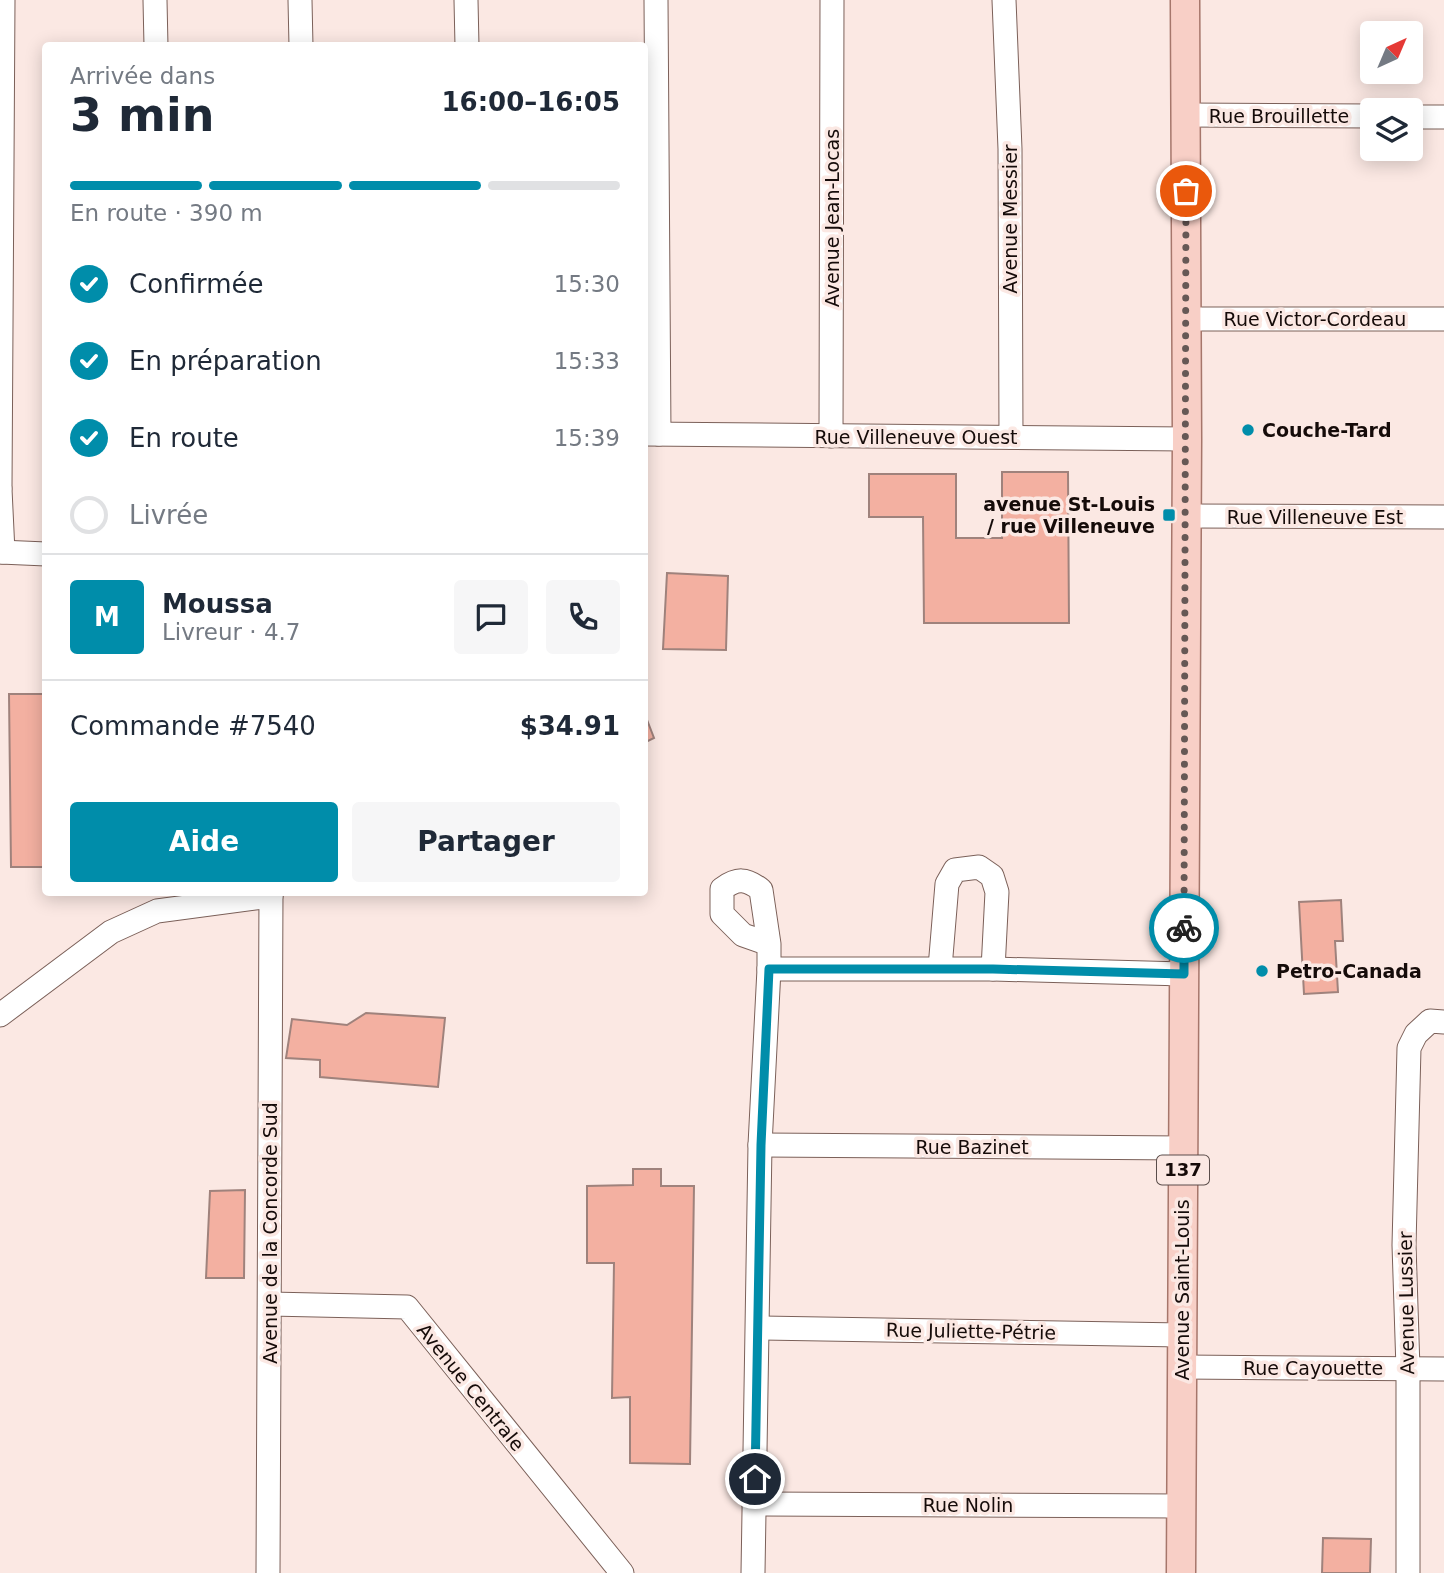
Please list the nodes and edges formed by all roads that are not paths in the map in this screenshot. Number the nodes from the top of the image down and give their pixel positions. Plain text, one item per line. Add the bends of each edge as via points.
1 (3, 0) edge
2 (155, 0) edge
3 (300, 0) edge
4 (466, 0) edge
5 (656, 0) edge
6 (832, 0) edge
7 (1004, 0) edge
8 (1185, 0) edge
9 (156, 42) edge
10 (302, 42) edge
11 (467, 42) edge
12 (1186, 115) junction
13 (1360, 117) edge
14 (1423, 117) edge
15 (1444, 117) edge
16 (1186, 319) junction
17 (1444, 319) edge
18 (652, 434) edge
19 (831, 436) junction
20 (1011, 437) junction
21 (1187, 439) junction
22 (0, 489) edge
23 (1186, 516) junction
24 (1444, 517) edge
25 (1, 552) edge
26 (42, 554) edge
27 (258, 896) edge
28 (271, 896) edge
29 (769, 944) dead end
30 (940, 968) junction
31 (769, 969) junction
32 (993, 969) junction
33 (1184, 974) junction
34 (0, 1015) edge
35 (1444, 1023) edge
36 (761, 1145) junction
37 (1183, 1148) junction
38 (270, 1304) junction
39 (759, 1328) junction
40 (1182, 1335) junction
41 (1182, 1367) junction
42 (1408, 1369) junction
43 (1444, 1369) edge
44 (754, 1504) junction
45 (1181, 1506) junction
46 (268, 1573) edge
47 (622, 1573) edge
48 (752, 1573) edge
49 (1181, 1573) edge
50 (1408, 1573) edge

1 - 22 street
2 - 9 street
3 - 10 street
4 - 11 street
5 - 18 street
6 - 19 street, Avenue Jean-Locas
7 - 20 street, Avenue Messier via 1010,149
8 - 12 main road, Avenue Saint-Louis / 137
12 - 13 street, Rue Brouillette
12 - 16 main road, Avenue Saint-Louis / 137
14 - 15 street
16 - 17 street, Rue Victor-Cordeau
16 - 21 main road, Avenue Saint-Louis / 137
18 - 19 street, Rue Villeneuve Ouest
19 - 20 street, Rue Villeneuve Ouest
20 - 21 street, Rue Villeneuve Ouest
21 - 23 main road, Avenue Saint-Louis / 137
22 - 25 street
23 - 24 street, Rue Villeneuve Est
23 - 33 main road, Avenue Saint-Louis / 137
25 - 26 street
27 - 34 street via 157,911 111,932
28 - 38 street, Avenue de la Concorde Sud
29 - 31 street
30 - 31 street
30 - 32 street
30 - 32 street via 947,884 955,870 979,867 992,876 997,892
31 - 36 street
32 - 33 street
33 - 37 main road, Avenue Saint-Louis / 137
35 - 42 street, Avenue Lussier via 1430,1021 1409,1048 1404,1245
36 - 37 street, Rue Bazinet
36 - 39 street
37 - 40 main road, Avenue Saint-Louis / 137
38 - 46 street, Avenue de la Concorde Sud
38 - 47 street, Avenue Centrale via 407,1307
39 - 40 street, Rue Juliette-Pétrie
39 - 44 street
40 - 41 main road, Avenue Saint-Louis / 137
41 - 42 street, Rue Cayouette
41 - 45 main road, Avenue Saint-Louis / 137
42 - 43 street, Rue Cayouette
42 - 50 street, Avenue Lussier
44 - 45 street, Rue Nolin
44 - 48 street
45 - 49 main road, Avenue Saint-Louis / 137

